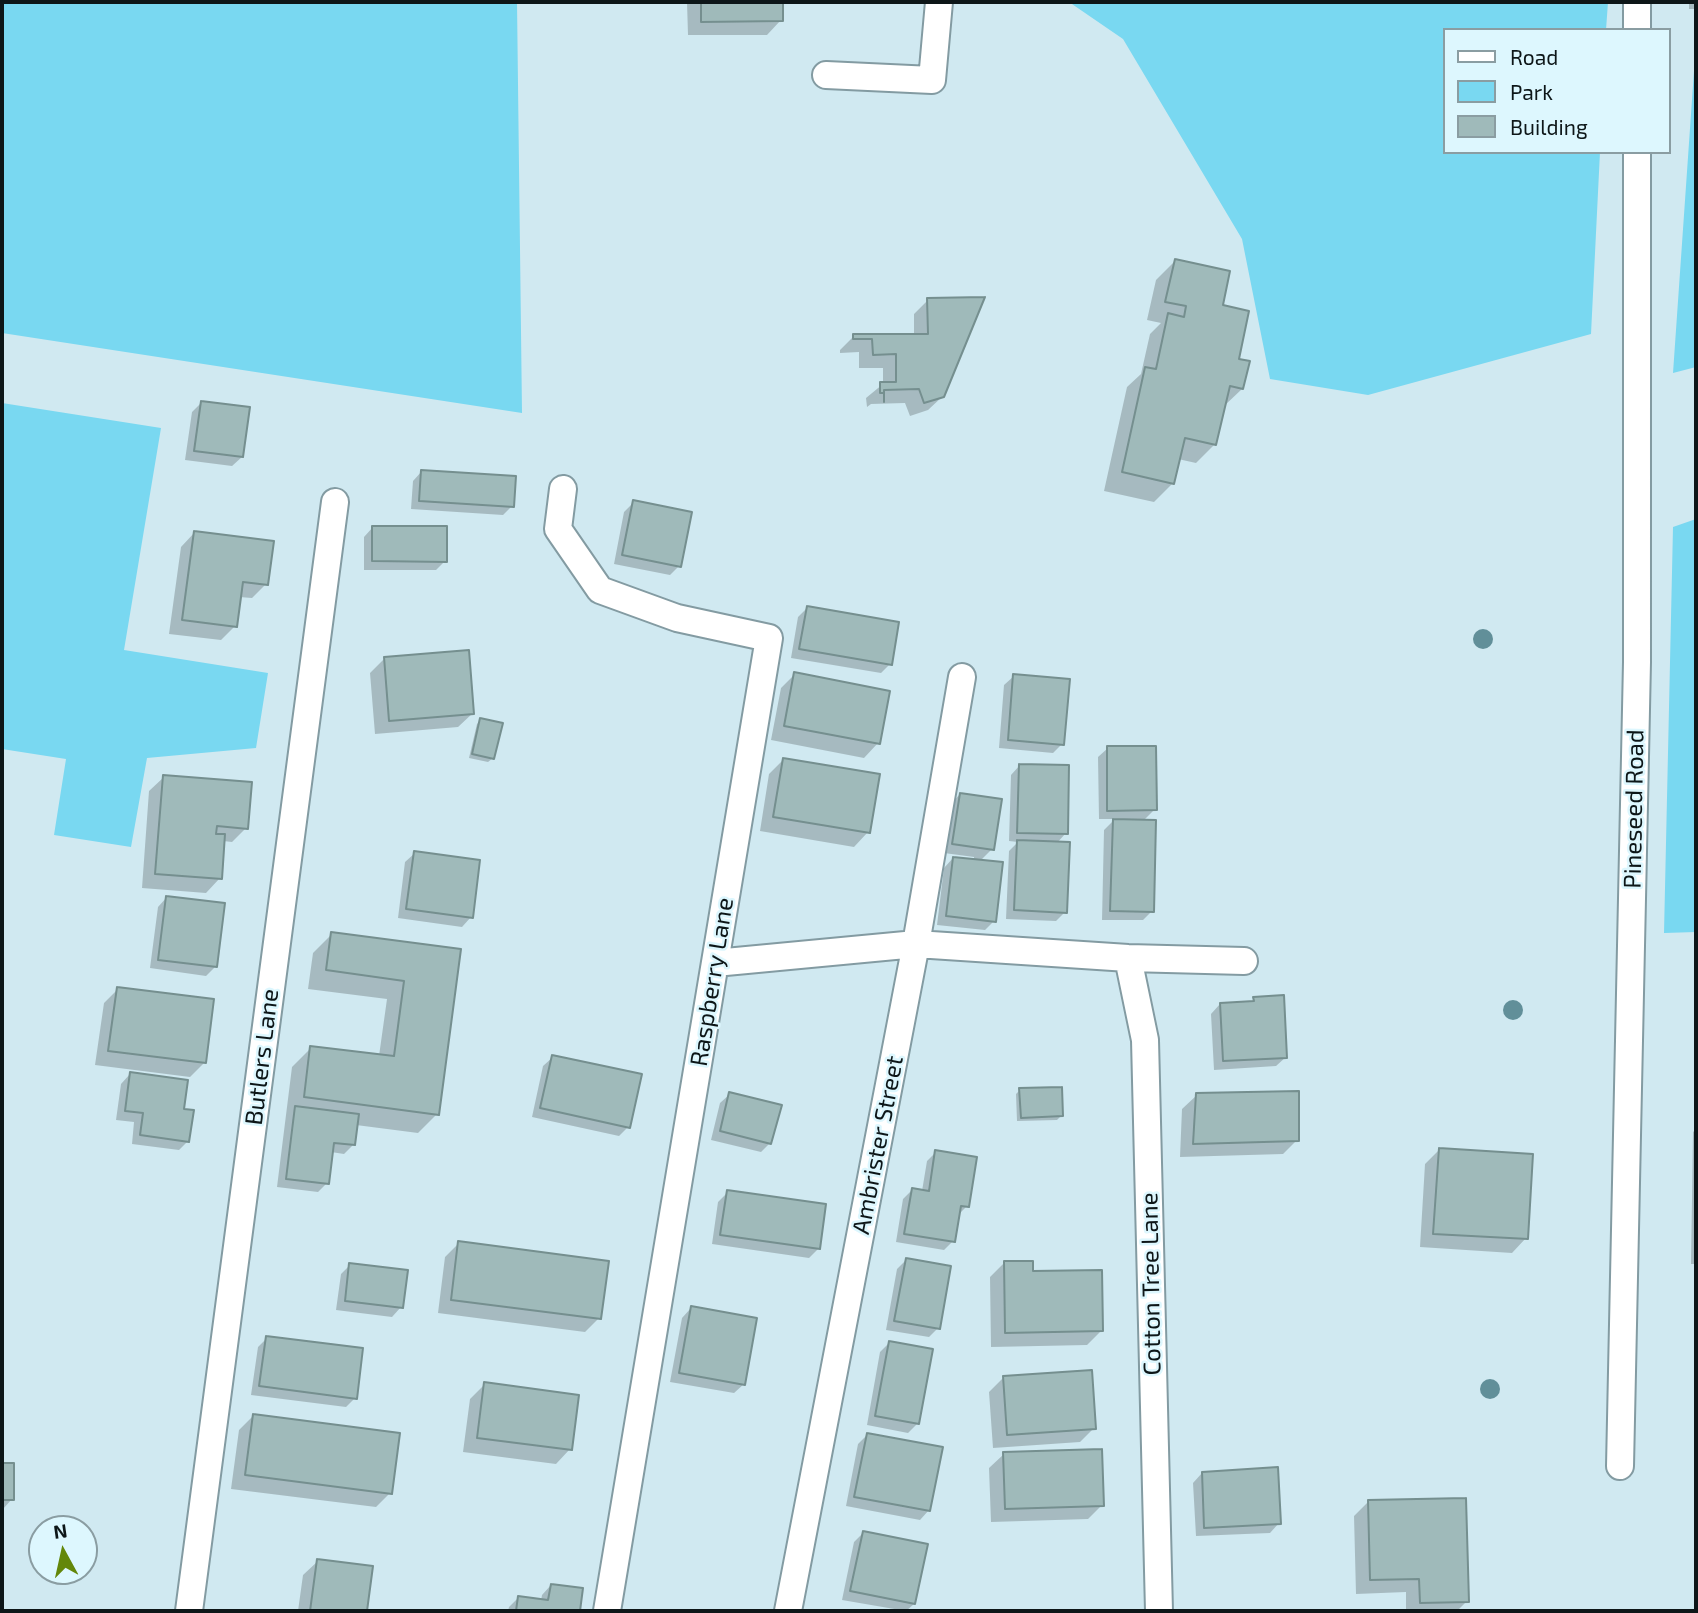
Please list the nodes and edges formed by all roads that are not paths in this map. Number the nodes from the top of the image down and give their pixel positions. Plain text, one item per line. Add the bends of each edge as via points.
1 (939, 2) edge
2 (1637, 2) edge
3 (1637, 28) edge
4 (826, 75) dead end
5 (1637, 154) edge
6 (563, 489) dead end
7 (335, 502) dead end
8 (962, 677) dead end
9 (916, 944) junction
10 (1128, 958) junction
11 (1244, 961) dead end
12 (715, 963) junction
13 (1620, 1466) dead end
14 (189, 1611) edge
15 (607, 1611) edge
16 (789, 1611) edge
17 (1159, 1611) edge

1 - 4 street via 932,80
2 - 3 street
5 - 13 street, Pineseed Road via 1637,662
6 - 12 street, Raspberry Lane via 558,529 600,590 677,618 769,638
7 - 14 street, Butlers Lane
8 - 9 street, Ambrister Street
9 - 10 street
9 - 12 street
9 - 16 street, Ambrister Street
10 - 11 street
10 - 17 street, Cotton Tree Lane via 1144,1040
12 - 15 street, Raspberry Lane

